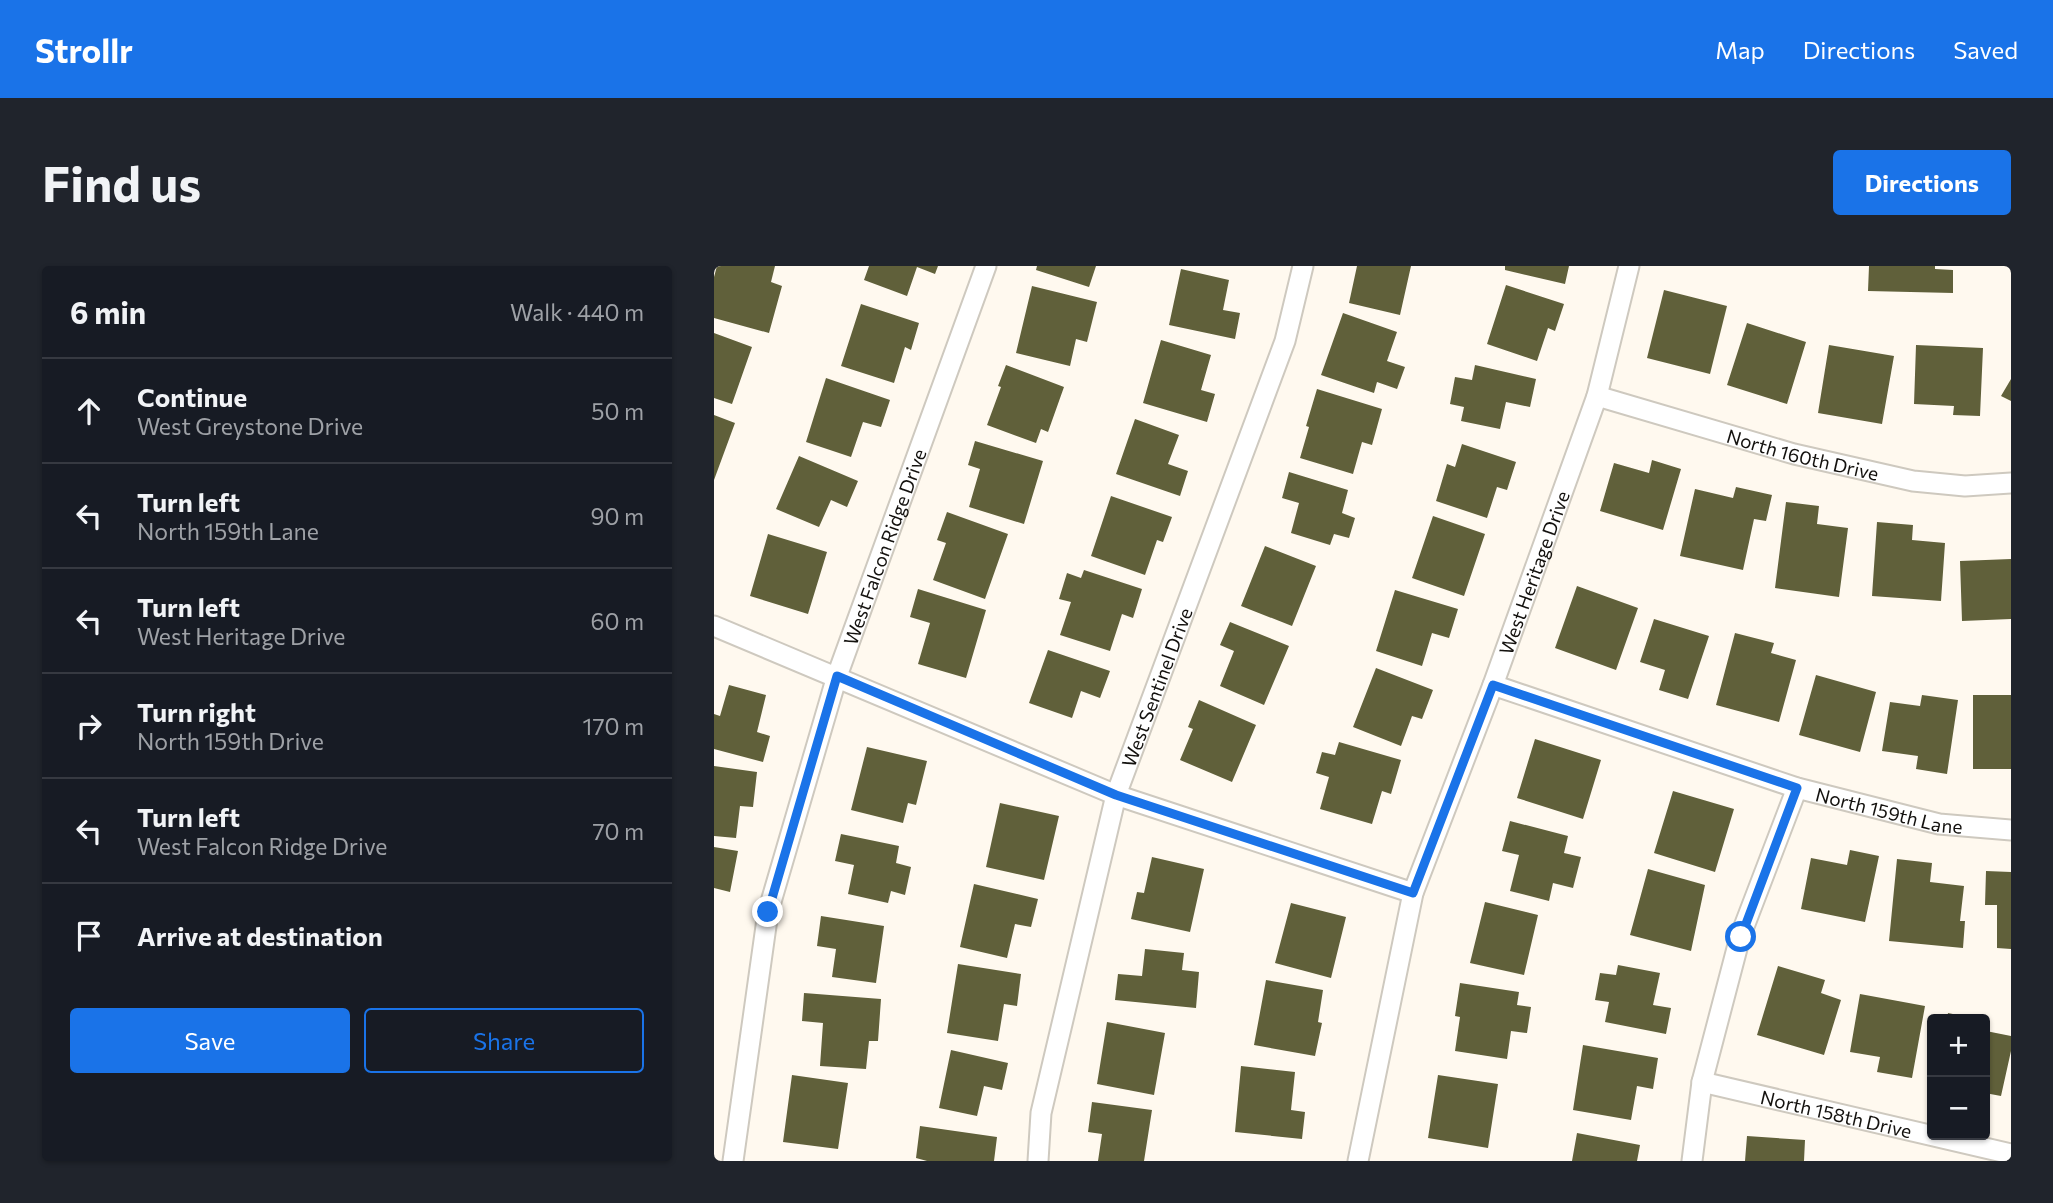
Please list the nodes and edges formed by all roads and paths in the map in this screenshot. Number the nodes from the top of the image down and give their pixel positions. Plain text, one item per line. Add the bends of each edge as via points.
1 (986, 266) edge
2 (1303, 266) edge
3 (1629, 266) edge
4 (1597, 396) junction
5 (2011, 483) edge
6 (714, 626) edge
7 (837, 676) junction
8 (1493, 685) junction
9 (1797, 788) junction
10 (1116, 795) junction
11 (2011, 830) edge
12 (1413, 893) junction
13 (1702, 1082) junction
14 (1998, 1155) edge
15 (733, 1161) edge
16 (1038, 1161) edge
17 (1358, 1161) edge
18 (1692, 1161) edge

1 - 7 street, West Falcon Ridge Drive
2 - 10 street, West Sentinel Drive via 1285,341
3 - 4 street, West Heritage Drive
4 - 5 street, North 160th Drive via 1794,454 1913,481 1965,486
4 - 8 street, West Heritage Drive
6 - 7 street
7 - 10 street
7 - 15 street, West Falcon Ridge Drive via 768,912
8 - 9 street, North 159th Lane
8 - 12 street, West Heritage Drive
9 - 11 street, North 159th Lane via 1939,824
9 - 13 street via 1741,937
10 - 12 street
10 - 16 street, West Sentinel Drive via 1041,1113
12 - 17 street, West Heritage Drive
13 - 14 street, North 158th Drive
13 - 18 street

